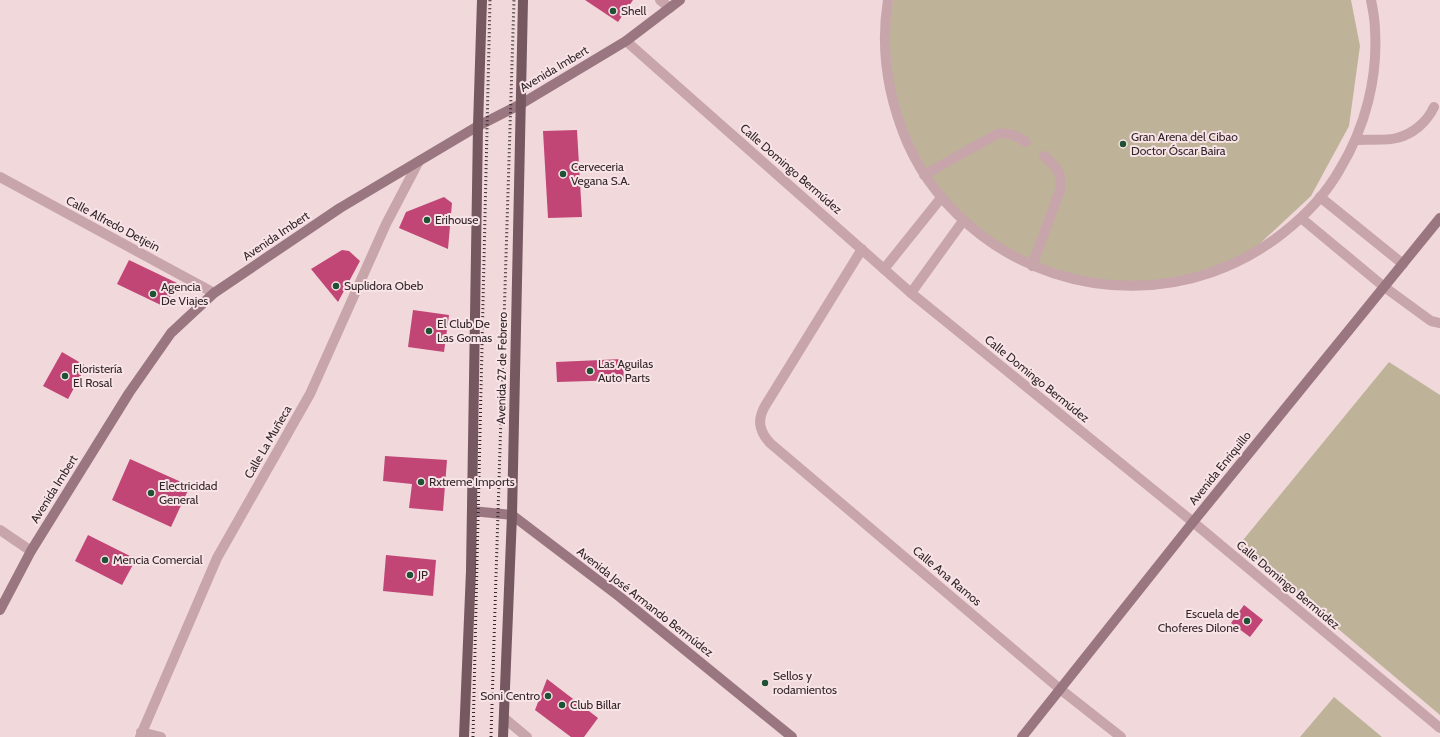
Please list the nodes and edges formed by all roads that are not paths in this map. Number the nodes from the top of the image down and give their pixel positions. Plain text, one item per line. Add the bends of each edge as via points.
1 (482, 0) edge
2 (523, 0) edge
3 (660, 0) edge
4 (680, 0) edge
5 (888, 0) edge
6 (1372, 0) edge
7 (670, 8) junction
8 (626, 42) junction
9 (521, 104) junction
10 (1434, 107) dead end
11 (478, 126) junction
12 (1356, 140) junction
13 (1026, 142) dead end
14 (1044, 156) dead end
15 (419, 161) junction
16 (924, 175) junction
17 (0, 177) edge
18 (1320, 197) junction
19 (941, 198) junction
20 (1301, 218) junction
21 (1440, 218) edge
22 (963, 221) junction
23 (862, 249) junction
24 (1403, 264) junction
25 (1032, 266) junction
26 (884, 269) junction
27 (1384, 286) junction
28 (214, 293) junction
29 (911, 293) junction
30 (1439, 324) edge
31 (472, 511) junction
32 (512, 515) junction
33 (1193, 522) junction
34 (0, 530) edge
35 (31, 551) junction
36 (0, 610) edge
37 (1060, 689) junction
38 (504, 718) junction
39 (1440, 728) edge
40 (140, 735) edge
41 (161, 737) edge
42 (464, 737) edge
43 (503, 737) edge
44 (527, 737) edge
45 (792, 737) edge
46 (1022, 737) edge
47 (1121, 737) edge

1 - 11 main road
2 - 9 main road, Avenida 27 de Febrero
3 - 7 street
4 - 7 street, Avenida Imbert
5 - 16 street via 884,43 888,84 898,120 912,155
6 - 12 street via 1375,30 1374,69 1367,108
7 - 8 street, Avenida Imbert
8 - 9 street, Avenida Imbert
8 - 23 street, Calle Domingo Bermúdez
9 - 11 street, Avenida Imbert
9 - 32 main road, Avenida 27 de Febrero
10 - 12 street via 1417,129 1396,138
11 - 15 street, Avenida Imbert
11 - 31 main road
12 - 18 street via 1340,170
13 - 16 street via 1010,134 997,134
14 - 25 street via 1058,169 1061,183
15 - 28 street, Avenida Imbert via 340,208
15 - 40 street, Calle La Muñeca via 386,224 310,394 217,558
16 - 19 street
17 - 28 street, Calle Alfredo Detjein
18 - 20 street
18 - 24 street
19 - 22 street
19 - 26 street
20 - 25 street via 1269,244 1233,264 1194,278 1154,285 1112,286 1072,279
20 - 27 street
21 - 24 street, Avenida Enriquillo
22 - 25 street via 996,246
22 - 29 street
23 - 26 street, Calle Domingo Bermúdez
23 - 37 street, Calle Ana Ramos via 761,413 761,429 770,443
24 - 27 street, Avenida Enriquillo
26 - 29 street, Calle Domingo Bermúdez
27 - 30 street via 1430,321
27 - 33 street, Avenida Enriquillo
28 - 35 street, Avenida Imbert via 171,333 158,351
29 - 33 street, Calle Domingo Bermúdez
31 - 32 street
31 - 42 main road
32 - 38 main road, Avenida 27 de Febrero
32 - 45 street, Avenida José Armando Bermúdez via 620,597
33 - 37 street, Avenida Enriquillo
33 - 39 street, Calle Domingo Bermúdez
34 - 35 street
35 - 36 street, Avenida Imbert
37 - 46 street, Avenida Enriquillo
37 - 47 street, Calle Ana Ramos
38 - 43 main road, Avenida 27 de Febrero
38 - 44 street
40 - 41 street

